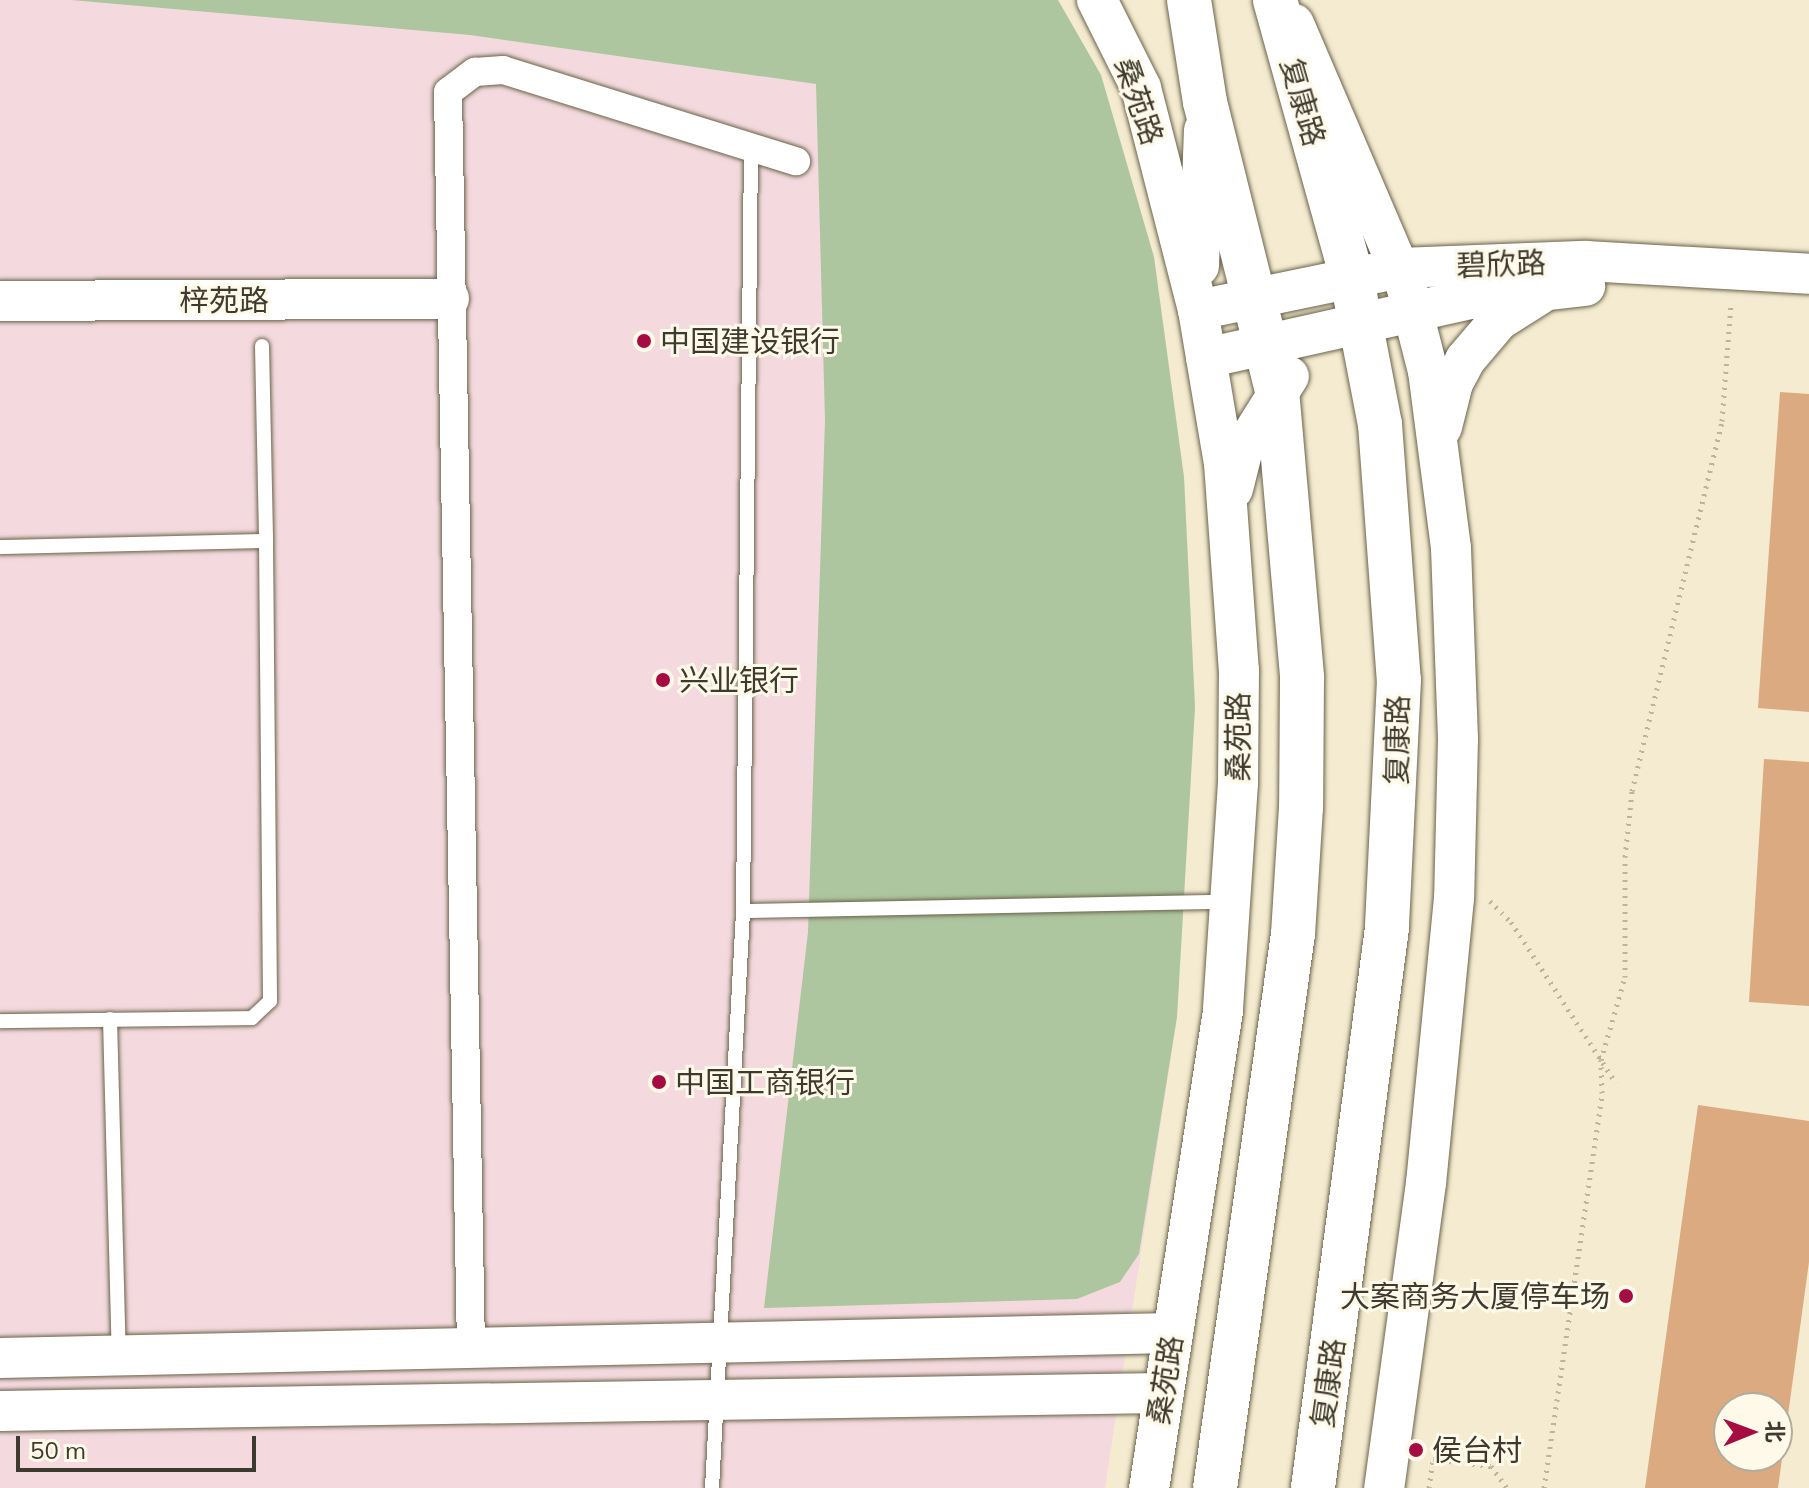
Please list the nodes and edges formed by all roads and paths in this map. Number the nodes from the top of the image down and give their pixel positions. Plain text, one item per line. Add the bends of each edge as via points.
1 (1097, 0) edge
2 (1159, 0) edge
3 (1189, 0) edge
4 (1275, 0) edge
5 (1282, 0) edge
6 (1205, 102) junction
7 (751, 147) junction
8 (796, 161) dead end
9 (1809, 274) edge
10 (0, 278) edge
11 (1406, 288) junction
12 (1547, 289) junction
13 (448, 292) junction
14 (1731, 293) junction
15 (1255, 295) junction
16 (1809, 298) edge
17 (0, 301) edge
18 (1350, 309) junction
19 (1198, 310) junction
20 (1267, 345) junction
21 (262, 346) dead end
22 (1206, 358) junction
23 (1277, 390) junction
24 (1439, 442) junction
25 (1228, 514) junction
26 (266, 541) junction
27 (0, 547) edge
28 (1492, 901) dead end
29 (1232, 902) junction
30 (743, 911) junction
31 (110, 1019) junction
32 (0, 1021) edge
33 (1601, 1060) junction
34 (1616, 1083) dead end
35 (1172, 1333) junction
36 (721, 1343) junction
37 (471, 1348) junction
38 (119, 1355) junction
39 (0, 1358) edge
40 (1163, 1393) junction
41 (719, 1404) junction
42 (0, 1411) edge
43 (712, 1488) edge
44 (1149, 1488) edge
45 (1215, 1488) edge
46 (1313, 1488) edge
47 (1384, 1488) edge
48 (1429, 1488) edge
49 (1507, 1488) edge
50 (1544, 1488) edge

1 - 19 main road, 桑苑路 via 1141,88
2 - 6 highway
3 - 6 highway
4 - 18 highway, 复康路
5 - 11 main road via 1327,91
6 - 15 highway
6 - 19 main road
7 - 8 street
7 - 13 street via 503,70 475,72 448,92
7 - 30 lane
9 - 11 main road, 碧欣路 via 1586,261 1460,265
10 - 13 main road, 梓苑路
11 - 12 main road, 碧欣路
11 - 18 main road, 碧欣路
11 - 24 main road
12 - 14 main road, 碧欣路 via 1595,285
12 - 24 main road via 1499,320 1465,360 1453,383
13 - 17 main road, 梓苑路
13 - 37 street
14 - 16 main road, 碧欣路
14 - 33 path via 1722,421 1632,791 1625,857 1625,977
15 - 18 main road, 碧欣路
15 - 19 main road, 碧欣路
15 - 20 highway
18 - 20 main road, 碧欣路
18 - 23 main road
18 - 46 highway, 复康路 via 1380,424 1393,552 1399,680 1396,812 1365,1116
19 - 22 main road, 桑苑路
20 - 22 main road, 碧欣路
20 - 23 highway
21 - 26 lane
22 - 25 main road, 桑苑路
23 - 25 main road via 1243,449
23 - 45 highway via 1298,579 1301,807 1280,1049
24 - 47 main road via 1456,650 1454,898 1426,1183
25 - 29 main road, 桑苑路 via 1239,670
26 - 27 lane
26 - 31 lane via 270,1001 252,1018
28 - 33 path
29 - 30 lane
29 - 35 main road, 桑苑路 via 1223,1011
30 - 36 lane
31 - 32 lane
31 - 38 lane
33 - 34 path
33 - 50 path via 1600,1108
35 - 36 main road
35 - 40 main road, 桑苑路
36 - 37 main road
36 - 41 lane
37 - 38 main road
38 - 39 main road
40 - 41 main road
40 - 44 main road, 桑苑路
41 - 42 main road
41 - 43 lane
48 - 49 path via 1433,1459 1491,1466

